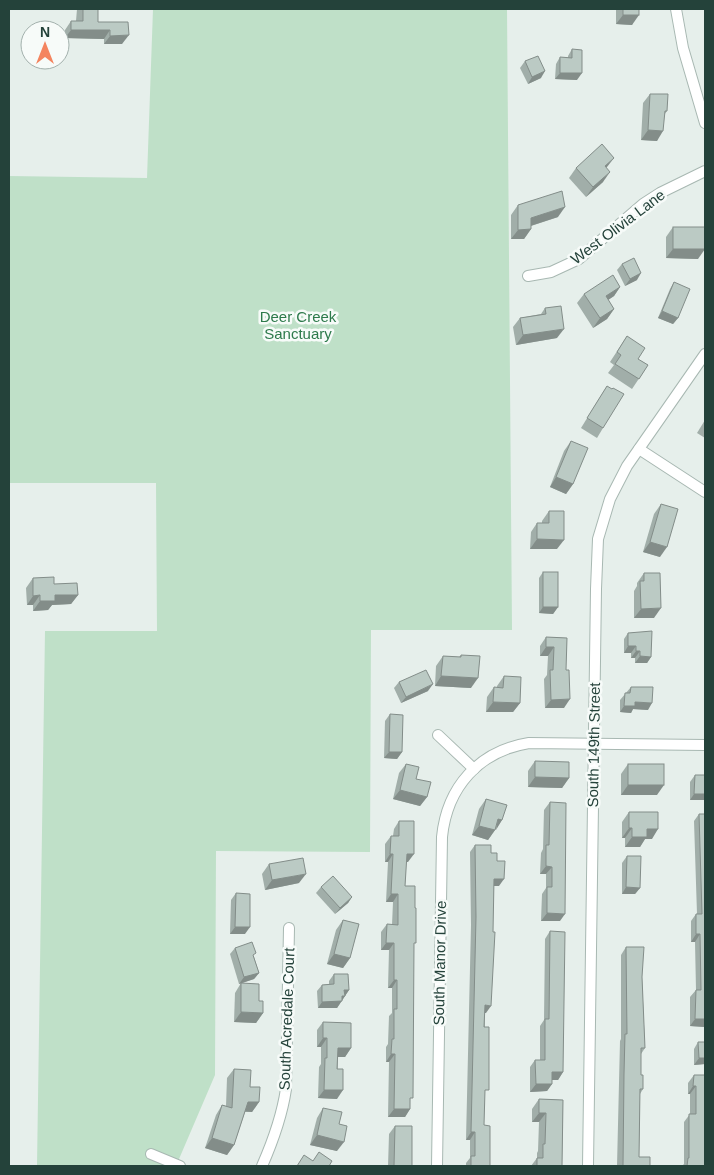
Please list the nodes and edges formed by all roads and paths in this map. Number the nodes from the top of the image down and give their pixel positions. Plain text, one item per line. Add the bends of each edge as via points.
1 (676, 9) edge
2 (705, 123) edge
3 (705, 172) edge
4 (528, 276) dead end
5 (705, 354) edge
6 (639, 449) junction
7 (705, 492) edge
8 (438, 735) dead end
9 (594, 743) junction
10 (705, 745) edge
11 (474, 769) junction
12 (289, 928) dead end
13 (151, 1154) dead end
14 (180, 1166) edge
15 (262, 1166) edge
16 (437, 1166) edge
17 (588, 1166) edge

1 - 2 street via 683,48
3 - 4 street, West Olivia Lane via 660,192 578,259 551,272
5 - 6 street, South 149th Street
6 - 7 street
6 - 9 street, South 149th Street via 610,499 598,539
8 - 11 street
9 - 10 street, South Manor Drive
9 - 11 street, South Manor Drive via 517,745 493,755
9 - 17 street, South 149th Street
11 - 16 street, South Manor Drive via 456,792 447,810 443,830
12 - 15 street, South Acredale Court via 286,1088 276,1134
13 - 14 street

